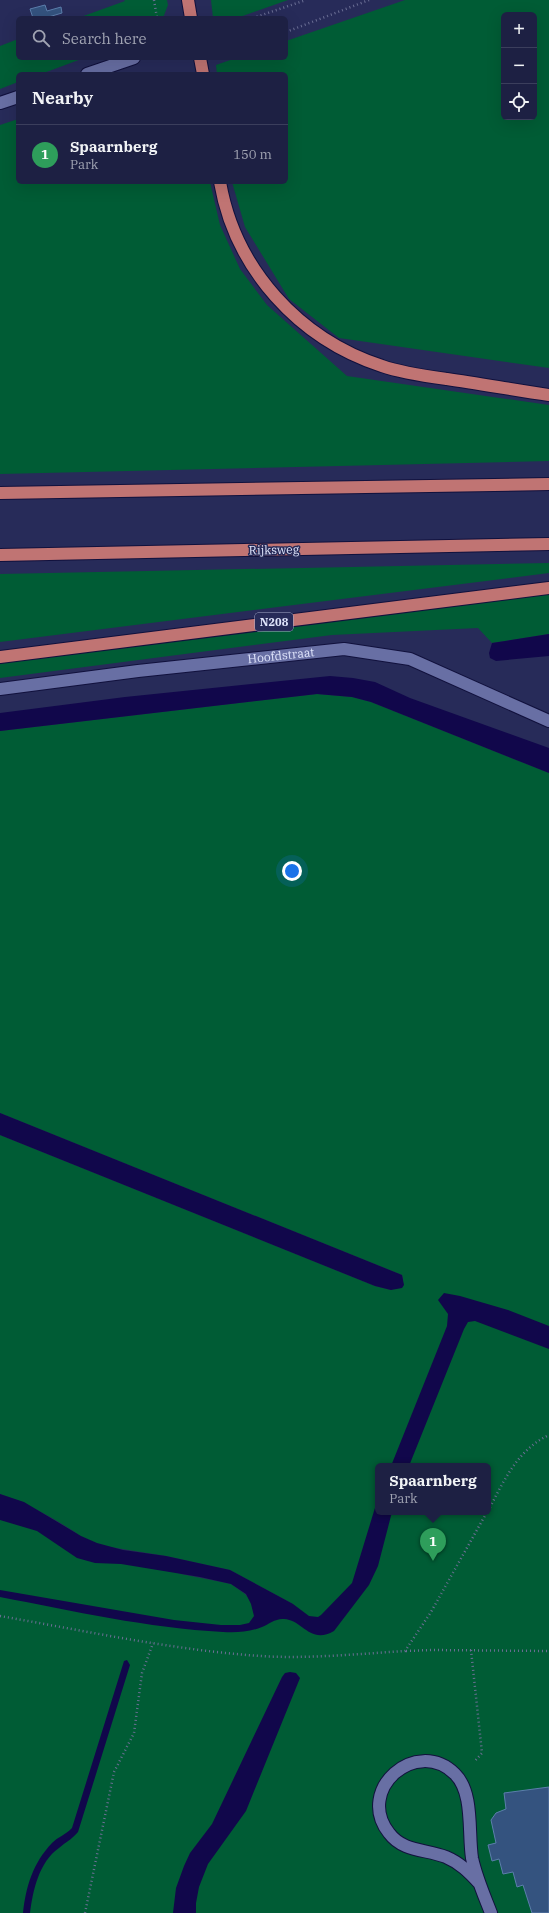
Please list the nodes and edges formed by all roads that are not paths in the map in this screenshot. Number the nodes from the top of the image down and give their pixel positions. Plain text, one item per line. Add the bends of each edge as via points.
1 (188, 0) edge
2 (191, 16) edge
3 (128, 60) edge
4 (200, 60) edge
5 (93, 72) edge
6 (203, 72) edge
7 (16, 98) edge
8 (0, 103) edge
9 (220, 184) edge
10 (549, 395) edge
11 (549, 484) edge
12 (0, 493) edge
13 (549, 544) edge
14 (0, 555) edge
15 (549, 588) edge
16 (0, 657) edge
17 (0, 689) edge
18 (549, 721) edge
19 (479, 1883) junction
20 (491, 1913) edge

1 - 2 main road
3 - 5 street
4 - 6 main road
7 - 8 street
9 - 10 main road via 225,207 251,264 276,298 317,335 348,354 383,367 412,374
11 - 12 main road
13 - 14 main road, Rijksweg
15 - 16 main road, N208
17 - 18 street, Hoofdstraat via 344,649 410,659
19 - 19 street via 459,1863 444,1856 412,1849 399,1843 388,1833 380,1814 380,1798 392,1774 414,1762 430,1761 448,1768 460,1779 468,1797 472,1858
19 - 20 street

